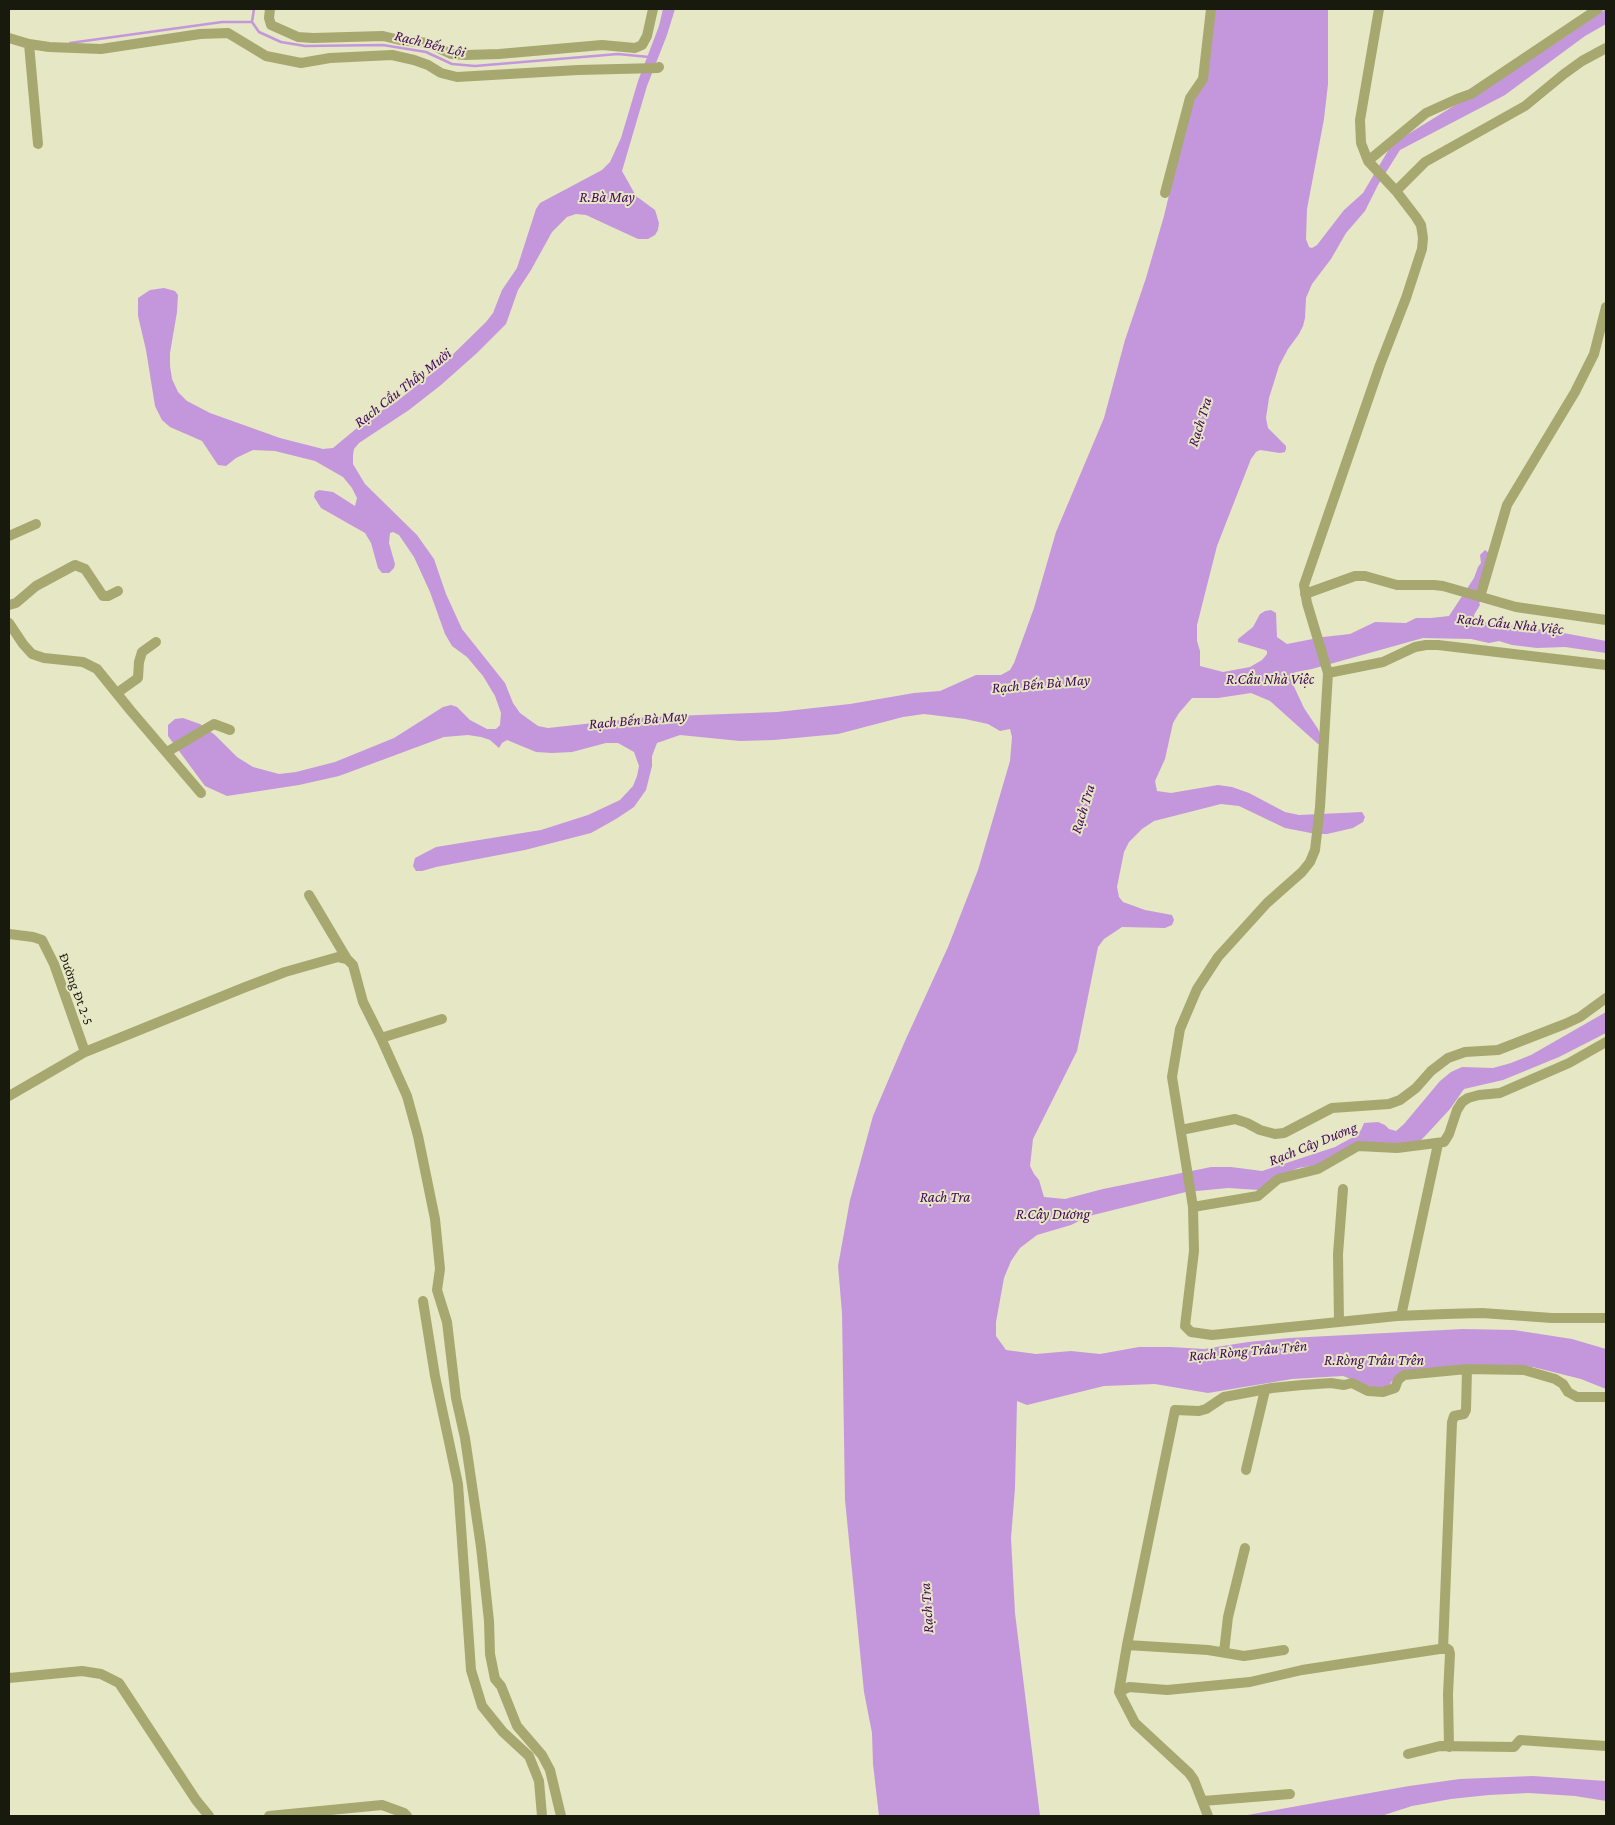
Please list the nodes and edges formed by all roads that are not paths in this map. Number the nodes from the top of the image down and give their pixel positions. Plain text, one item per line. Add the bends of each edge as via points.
1 (270, 9) edge
2 (653, 9) edge
3 (1211, 9) edge
4 (1379, 9) edge
5 (1598, 9) edge
6 (9, 38) edge
7 (29, 44) junction
8 (1606, 48) edge
9 (658, 67) dead end
10 (38, 144) dead end
11 (1370, 164) junction
12 (1393, 188) junction
13 (1165, 193) dead end
14 (1606, 307) edge
15 (36, 524) dead end
16 (9, 536) edge
17 (118, 591) dead end
18 (1305, 594) junction
19 (1479, 597) junction
20 (9, 606) edge
21 (1606, 620) edge
22 (9, 623) edge
23 (156, 642) dead end
24 (1606, 665) edge
25 (1327, 672) junction
26 (118, 693) junction
27 (230, 730) dead end
28 (171, 750) junction
29 (201, 793) dead end
30 (308, 895) dead end
31 (9, 934) edge
32 (347, 959) junction
33 (1606, 998) edge
34 (442, 1019) dead end
35 (381, 1038) junction
36 (1606, 1042) edge
37 (85, 1052) junction
38 (9, 1096) edge
39 (1181, 1130) junction
40 (1438, 1144) junction
41 (1344, 1189) dead end
42 (1193, 1204) junction
43 (423, 1301) dead end
44 (1401, 1316) junction
45 (1606, 1318) edge
46 (1339, 1322) junction
47 (1467, 1369) junction
48 (1265, 1390) junction
49 (1606, 1397) edge
50 (1246, 1470) dead end
51 (1245, 1548) dead end
52 (1126, 1645) junction
53 (1443, 1649) junction
54 (1284, 1650) dead end
55 (1224, 1652) junction
56 (9, 1678) edge
57 (1119, 1692) junction
58 (1449, 1746) junction
59 (1606, 1746) edge
60 (1408, 1754) dead end
61 (1290, 1794) dead end
62 (1203, 1801) junction
63 (209, 1816) edge
64 (269, 1816) edge
65 (407, 1816) edge
66 (542, 1816) edge
67 (561, 1816) edge
68 (1208, 1816) edge

1 - 2 street via 271,25 298,36 384,36 428,43 452,54 466,55 602,45 635,48 642,45 647,36
3 - 13 street via 1203,79 1190,98
4 - 11 street via 1360,120 1361,143
5 - 11 street via 1471,94 1426,113
6 - 7 street
7 - 9 street via 101,49 200,34 228,33 266,56 301,63 330,58 392,56 414,60 457,77
7 - 10 street
8 - 12 street via 1582,61 1525,106 1425,162
11 - 12 street
12 - 18 street via 1420,226 1422,249 1309,569
14 - 19 street via 1594,354 1575,392 1507,505
15 - 16 street
17 - 20 street via 103,596 85,569 75,565 36,586
18 - 19 street via 1355,576 1364,576 1397,585 1434,585
18 - 25 street
19 - 21 street via 1516,607
22 - 26 street via 32,654 90,665
23 - 26 street via 142,652 138,678
24 - 25 street via 1426,645 1383,662
25 - 39 street via 1316,845 1302,872 1218,957 1197,989 1180,1030 1172,1077
26 - 28 street via 130,711
27 - 28 street via 214,724
28 - 29 street
30 - 32 street
31 - 37 street, Đường Đt 2-5 via 42,940 54,964
32 - 35 street
32 - 37 street via 338,957 285,972
33 - 39 street via 1580,1017 1498,1050 1465,1052 1448,1058 1416,1088 1389,1104 1332,1108 1284,1133 1260,1130 1235,1119
34 - 35 street
35 - 67 street via 407,1096 435,1219 440,1269 438,1290 447,1322 456,1398 465,1438 495,1679 517,1726 550,1770
36 - 40 street via 1500,1093 1468,1098 1456,1110 1446,1139
37 - 38 street
39 - 42 street
40 - 42 street via 1397,1148 1358,1146 1318,1169 1278,1179 1258,1196
40 - 44 street
41 - 46 street via 1338,1254
42 - 46 street via 1194,1251 1185,1326 1190,1332 1212,1335
43 - 66 street via 458,1484 471,1670 482,1706 503,1732 529,1756 539,1781
44 - 45 street via 1482,1313
44 - 46 street
47 - 48 street via 1404,1375 1395,1388 1383,1392 1368,1391 1352,1383
47 - 49 street via 1524,1370 1555,1379 1576,1397
47 - 53 street via 1466,1410 1464,1414 1454,1416 1452,1422
48 - 50 street
48 - 52 street via 1224,1397 1202,1410 1174,1411
51 - 55 street via 1228,1617
52 - 55 street
52 - 57 street
53 - 57 street via 1302,1670 1250,1682 1167,1690 1129,1686
53 - 58 street via 1449,1650
54 - 55 street via 1244,1656
56 - 63 street via 82,1671 101,1674 119,1683
57 - 62 street via 1135,1723 1189,1773
58 - 59 street via 1514,1747 1520,1740
58 - 60 street
61 - 62 street
62 - 68 street
64 - 65 street via 382,1805

